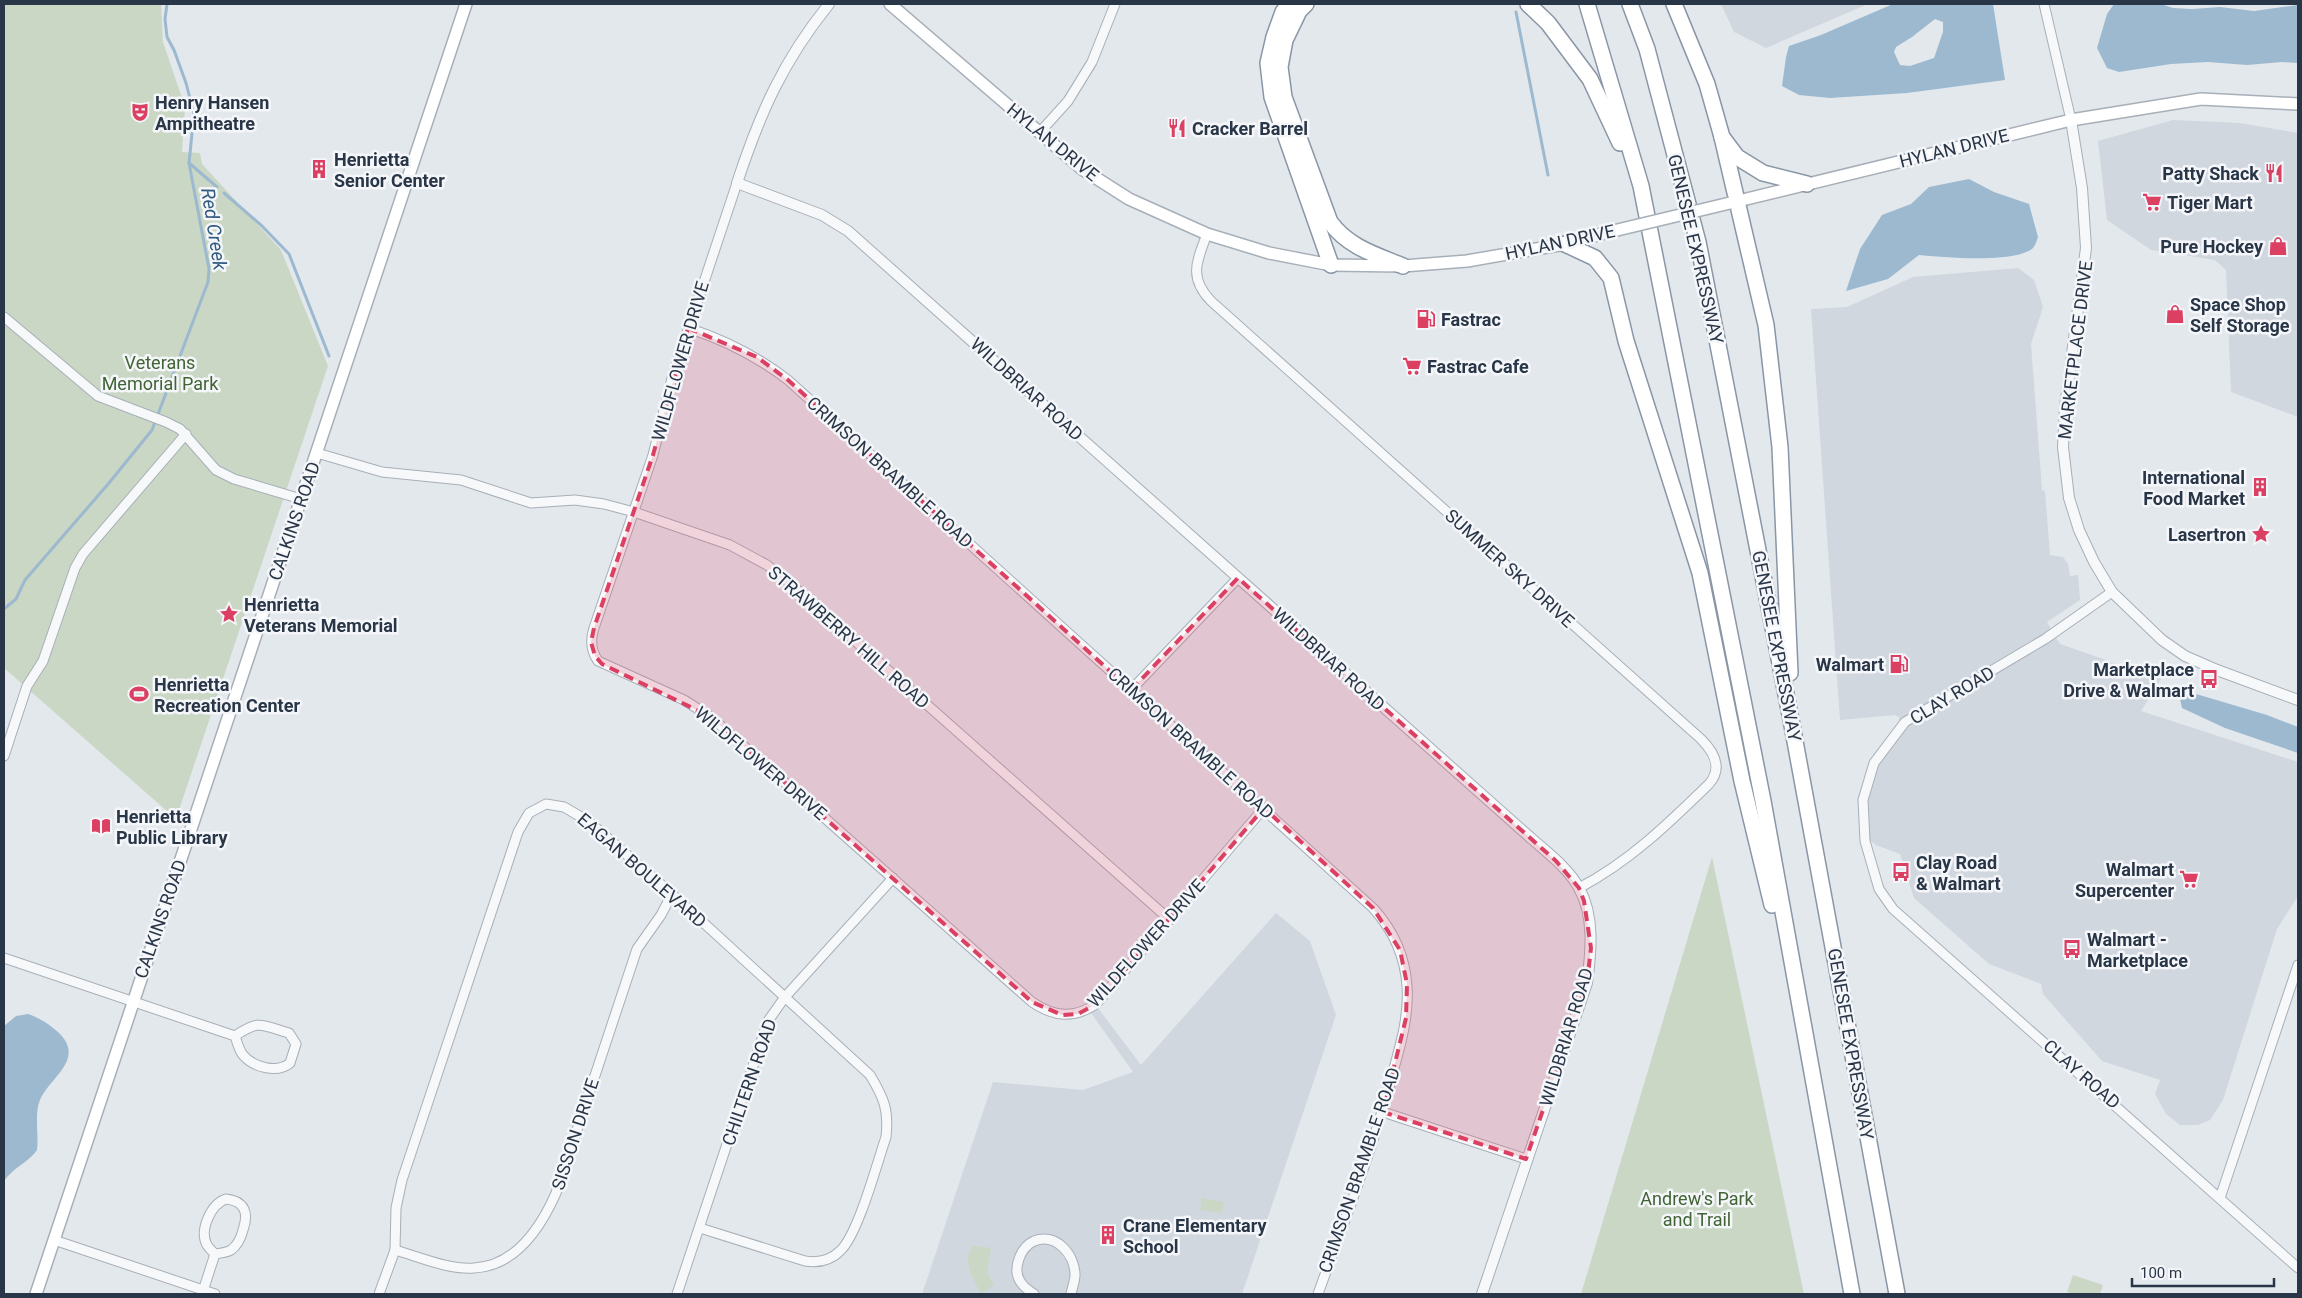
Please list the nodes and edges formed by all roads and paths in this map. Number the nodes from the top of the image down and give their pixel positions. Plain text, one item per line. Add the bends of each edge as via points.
1 (466, 4) edge
2 (829, 4) edge
3 (890, 4) edge
4 (1115, 4) edge
5 (1289, 4) edge
6 (1306, 4) edge
7 (1528, 4) edge
8 (1587, 4) edge
9 (1630, 4) edge
10 (1674, 4) edge
11 (2044, 4) edge
12 (2298, 104) edge
13 (2071, 120) junction
14 (1040, 132) junction
15 (1722, 138) junction
16 (736, 183) junction
17 (1807, 184) junction
18 (1641, 186) junction
19 (1733, 203) junction
20 (1207, 234) junction
21 (1566, 244) junction
22 (1330, 265) junction
23 (1403, 266) junction
24 (4, 317) edge
25 (688, 328) junction
26 (186, 434) junction
27 (317, 453) junction
28 (301, 499) junction
29 (634, 512) junction
30 (1238, 578) junction
31 (2112, 592) junction
32 (1132, 690) junction
33 (2298, 700) edge
34 (1792, 724) junction
35 (4, 756) edge
36 (1264, 808) junction
37 (894, 878) junction
38 (1579, 888) junction
39 (672, 894) junction
40 (1170, 920) junction
41 (4, 958) edge
42 (2298, 965) edge
43 (785, 997) junction
44 (132, 1000) junction
45 (235, 1036) junction
46 (1808, 1060) junction
47 (1383, 1112) junction
48 (1526, 1159) junction
49 (2220, 1198) junction
50 (700, 1228) junction
51 (54, 1240) junction
52 (395, 1250) junction
53 (215, 1254) junction
54 (2298, 1268) edge
55 (203, 1292) edge
56 (36, 1294) edge
57 (215, 1294) edge
58 (379, 1294) edge
59 (677, 1294) edge
60 (1034, 1294) edge
61 (1071, 1294) edge
62 (1318, 1294) edge
63 (1482, 1294) edge
64 (1852, 1294) edge
65 (1897, 1294) edge

1 - 27 main road, CALKINS ROAD
2 - 16 street, WILDFLOWER DRIVE via 799,43 779,77 758,120
3 - 14 main road, HYLAN DRIVE
4 - 14 street via 1092,62 1068,101
5 - 22 highway via 1274,37 1268,63 1272,97
6 - 23 highway via 1299,11 1285,40 1280,67 1284,97 1326,213 1339,235 1372,254
7 - 18 highway via 1548,23 1590,79
8 - 18 highway
9 - 34 highway, GENESEE EXPRESSWAY via 1647,49 1698,242
10 - 15 highway via 1706,84
11 - 13 street, MARKETPLACE DRIVE
12 - 13 main road, HYLAN DRIVE via 2201,99
13 - 17 main road, HYLAN DRIVE
13 - 31 street, MARKETPLACE DRIVE via 2082,188 2086,248 2065,407 2063,447 2069,498 2079,530
14 - 20 main road, HYLAN DRIVE via 1082,169 1129,199
15 - 17 highway via 1737,157 1763,173
15 - 19 highway
16 - 25 street, WILDFLOWER DRIVE
16 - 30 street, WILDBRIAR ROAD via 822,215 848,231
17 - 19 main road, HYLAN DRIVE
18 - 46 highway via 1763,802
19 - 21 main road, HYLAN DRIVE, bridge
19 - 34 highway via 1766,326 1780,447
20 - 22 main road, HYLAN DRIVE via 1269,253
20 - 38 street, SUMMER SKY DRIVE via 1196,273 1202,292 1712,752 1716,770 1709,784 1625,860
21 - 23 main road, HYLAN DRIVE via 1466,261
21 - 46 highway via 1595,258 1611,278 1626,341 1700,573 1742,781
22 - 23 main road, HYLAN DRIVE
24 - 26 street via 94,393 172,424
25 - 29 street, WILDFLOWER DRIVE
25 - 32 street, CRIMSON BRAMBLE ROAD via 714,336 757,357 788,380
26 - 28 street via 216,470 234,479
26 - 35 street via 83,554 75,568 43,661 27,686
27 - 28 main road, CALKINS ROAD
27 - 29 street, STRAWBERRY HILL ROAD via 382,472 461,480 531,503 575,500
28 - 44 main road, CALKINS ROAD
29 - 37 street, WILDFLOWER DRIVE via 594,628 591,642 595,656 602,664 684,700 711,717
29 - 40 street, STRAWBERRY HILL ROAD via 730,545 767,565
30 - 32 street
30 - 38 street, WILDBRIAR ROAD via 1532,838
31 - 33 street, MARKETPLACE DRIVE via 2147,627 2185,656
31 - 49 street, CLAY ROAD via 2045,639 1906,722 1874,763 1862,800 1865,840 1879,889 1893,909
32 - 36 street, CRIMSON BRAMBLE ROAD
34 - 65 highway, GENESEE EXPRESSWAY
36 - 40 street, WILDFLOWER DRIVE
36 - 47 street, CRIMSON BRAMBLE ROAD via 1373,908 1385,922 1400,950 1407,984 1406,1018
37 - 40 street, WILDFLOWER DRIVE via 1032,1002 1041,1009 1062,1015 1078,1014 1096,1004
37 - 43 street, CHILTERN ROAD
38 - 48 street, WILDBRIAR ROAD via 1590,932 1587,982
39 - 43 street, EAGAN BOULEVARD
39 - 52 street, SISSON DRIVE via 637,949 556,1193 537,1228 510,1255 494,1264 475,1268 457,1267
39 - 52 street, EAGAN BOULEVARD via 575,812 546,804 537,807 523,820 402,1180 396,1208
41 - 44 street
42 - 49 street
43 - 50 street, CHILTERN ROAD via 762,1036
43 - 50 street, EAGAN BOULEVARD via 870,1076 886,1105 886,1137 852,1235 834,1256 813,1262
44 - 45 street
44 - 51 main road, CALKINS ROAD
45 - 45 street via 248,1060 271,1069 279,1070 290,1063 296,1044 289,1033 260,1024
46 - 64 highway
47 - 48 street
47 - 62 street, CRIMSON BRAMBLE ROAD
48 - 63 street, WILDBRIAR ROAD
49 - 54 street, CLAY ROAD
50 - 59 street, CHILTERN ROAD
51 - 55 street
51 - 56 main road, CALKINS ROAD
52 - 58 street, EAGAN BOULEVARD
53 - 53 street via 231,1250 240,1239 247,1219 239,1202 226,1199 215,1204 212,1210 204,1232 208,1246
53 - 55 street
55 - 57 street
60 - 61 street via 1018,1280 1018,1260 1023,1250 1035,1241 1049,1240 1063,1246 1072,1259 1075,1275

